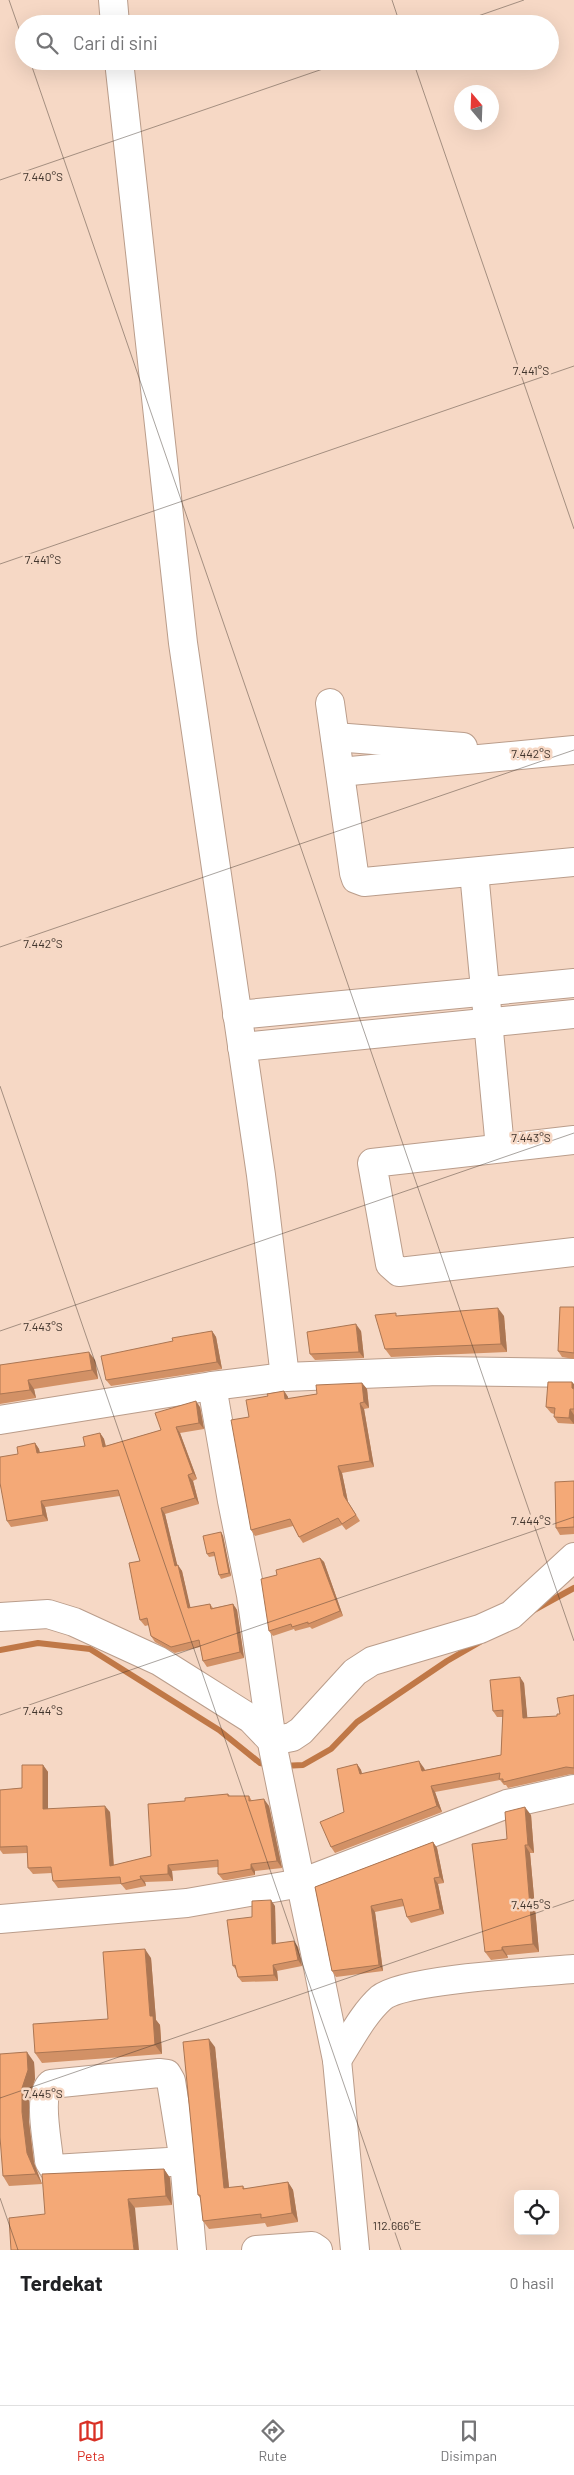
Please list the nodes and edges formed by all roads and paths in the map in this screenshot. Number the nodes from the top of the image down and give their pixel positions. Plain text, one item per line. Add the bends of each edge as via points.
1 (113, 0) edge
2 (114, 15) edge
3 (121, 70) edge
4 (330, 703) dead end
5 (335, 737) junction
6 (574, 750) edge
7 (537, 753) junction
8 (340, 772) junction
9 (574, 862) edge
10 (474, 872) junction
11 (574, 983) edge
12 (485, 991) junction
13 (574, 1014) edge
14 (237, 1015) junction
15 (488, 1022) junction
16 (242, 1047) junction
17 (574, 1140) edge
18 (500, 1148) junction
19 (574, 1252) edge
20 (574, 1373) edge
21 (285, 1377) junction
22 (212, 1386) junction
23 (0, 1420) edge
24 (574, 1557) edge
25 (0, 1617) edge
26 (273, 1745) junction
27 (574, 1789) edge
28 (301, 1883) junction
29 (0, 1919) edge
30 (574, 1969) edge
31 (337, 2060) junction
32 (184, 2161) junction
33 (192, 2250) edge
34 (256, 2250) edge
35 (318, 2250) edge
36 (354, 2250) edge

1 - 2 street
3 - 14 street via 183,643
4 - 5 street
5 - 7 street
5 - 8 street
6 - 7 street
7 - 8 street
8 - 10 street via 356,879 364,882
9 - 10 street
10 - 12 street
11 - 12 street
12 - 14 street
12 - 15 street
13 - 15 street
14 - 16 street
15 - 16 street
15 - 18 street
16 - 21 street
17 - 18 street
18 - 19 street via 372,1163 390,1264 399,1272
20 - 21 street via 438,1371
21 - 22 street
22 - 23 street
22 - 26 street via 251,1595
24 - 26 street via 511,1615 480,1629 372,1661 355,1672 301,1731
25 - 26 street via 48,1614 74,1622 159,1660 251,1719
26 - 28 street
27 - 28 street via 507,1804
28 - 29 street via 187,1903
28 - 31 street
30 - 31 street via 431,1983 395,1990 382,1997 370,2010
31 - 36 street
32 - 32 street via 54,2169 49,2161 43,2101 46,2088 51,2084 167,2074 171,2081
32 - 33 street
34 - 35 street via 312,2246

